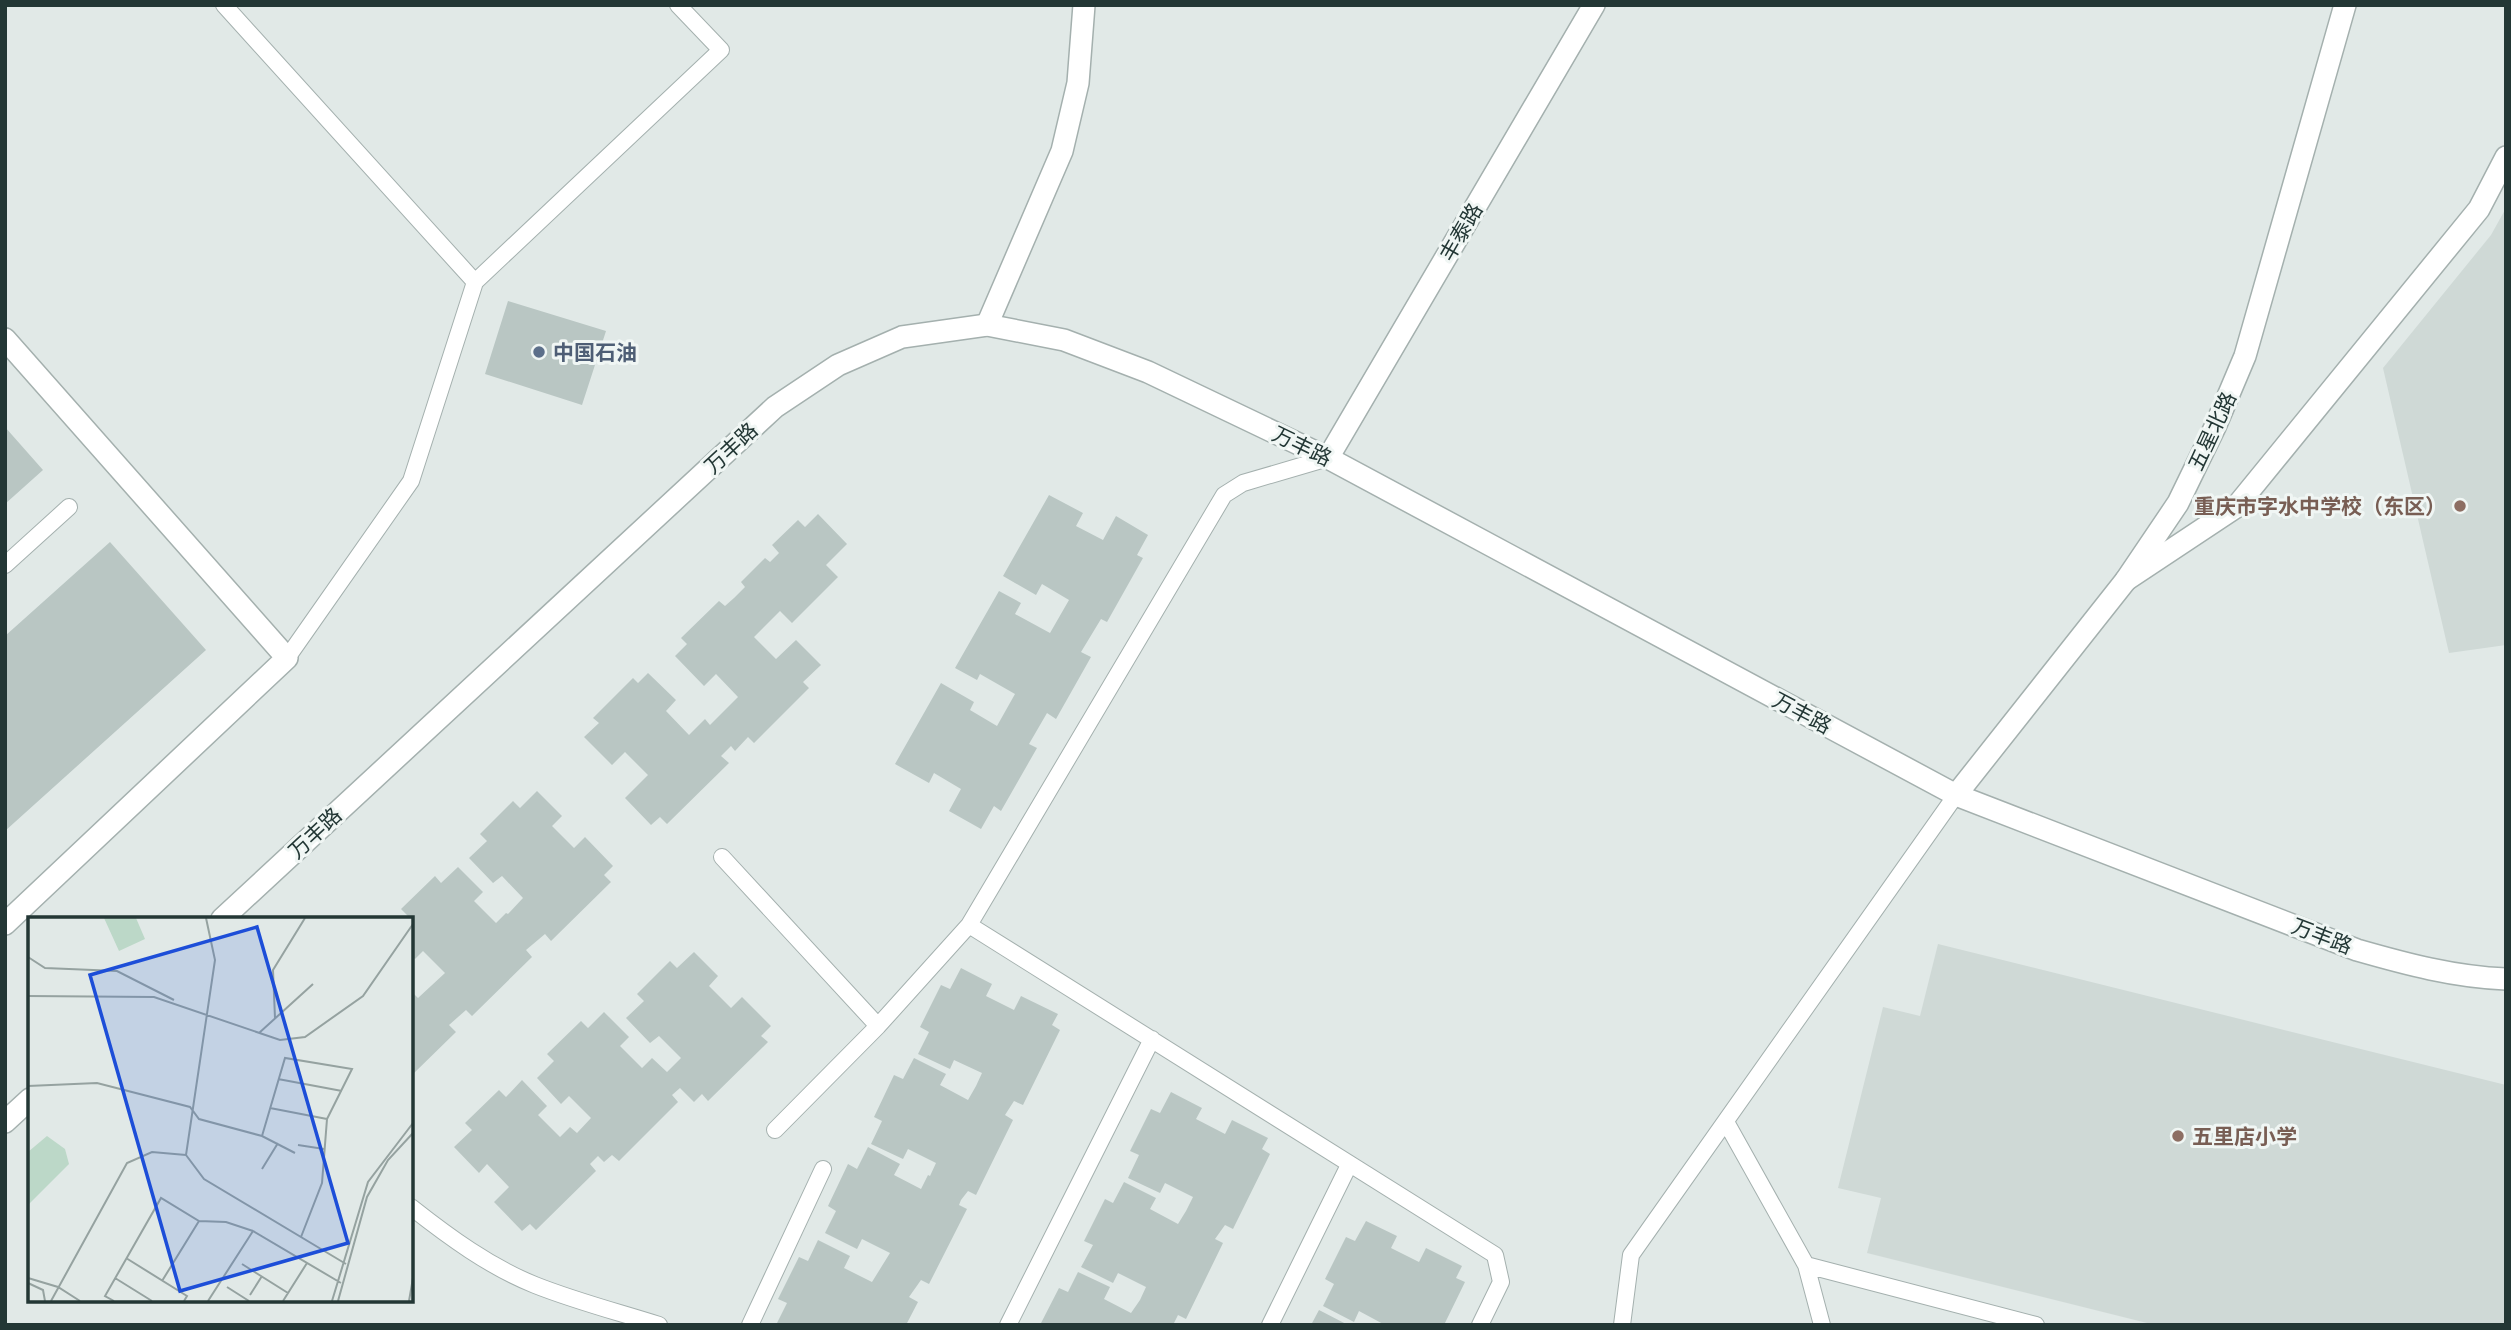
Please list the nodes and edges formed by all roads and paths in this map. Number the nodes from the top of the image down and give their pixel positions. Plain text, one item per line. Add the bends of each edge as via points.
1 (224, 5) edge
2 (678, 5) edge
3 (1084, 5) edge
4 (1594, 5) edge
5 (2345, 5) edge
6 (2506, 157) edge
7 (475, 282) junction
8 (987, 325) junction
9 (5, 339) edge
10 (1328, 458) junction
11 (69, 508) dead end
12 (5, 565) edge
13 (2126, 580) junction
14 (287, 658) junction
15 (1956, 795) junction
16 (722, 857) dead end
17 (224, 917) edge
18 (5, 924) edge
19 (968, 925) junction
20 (2506, 979) edge
21 (878, 1026) junction
22 (1152, 1039) junction
23 (28, 1100) edge
24 (5, 1122) edge
25 (1726, 1122) junction
26 (775, 1130) dead end
27 (1349, 1165) junction
28 (823, 1169) dead end
29 (413, 1209) edge
30 (1806, 1265) junction
31 (659, 1325) edge
32 (750, 1325) edge
33 (1008, 1325) edge
34 (1270, 1325) edge
35 (1480, 1325) edge
36 (1622, 1325) edge
37 (1822, 1325) edge
38 (2036, 1325) edge

1 - 7 lane
2 - 7 lane via 721,50
3 - 8 street via 1078,83 1062,151
4 - 10 street, 丰泰路
5 - 13 street, 五星北路 via 2245,356 2178,503
6 - 13 street via 2479,209 2236,507
7 - 14 lane via 411,481
8 - 10 street, 万丰路 via 1064,340 1148,372
8 - 17 street, 万丰路 via 902,337 838,365 775,407
9 - 14 street
10 - 15 street, 万丰路
10 - 19 lane via 1243,483 1224,495
11 - 12 lane
13 - 15 street, 五星北路
14 - 18 street
15 - 20 street, 万丰路 via 2357,950 2420,968
15 - 25 lane
16 - 21 lane
19 - 21 lane
19 - 22 lane
21 - 26 lane
22 - 27 lane
22 - 33 lane
23 - 24 street
25 - 30 lane
25 - 36 lane via 1631,1255
27 - 34 lane
27 - 35 lane via 1495,1255 1501,1282
28 - 32 lane
29 - 31 lane via 451,1238 534,1285
30 - 37 lane
30 - 38 lane

